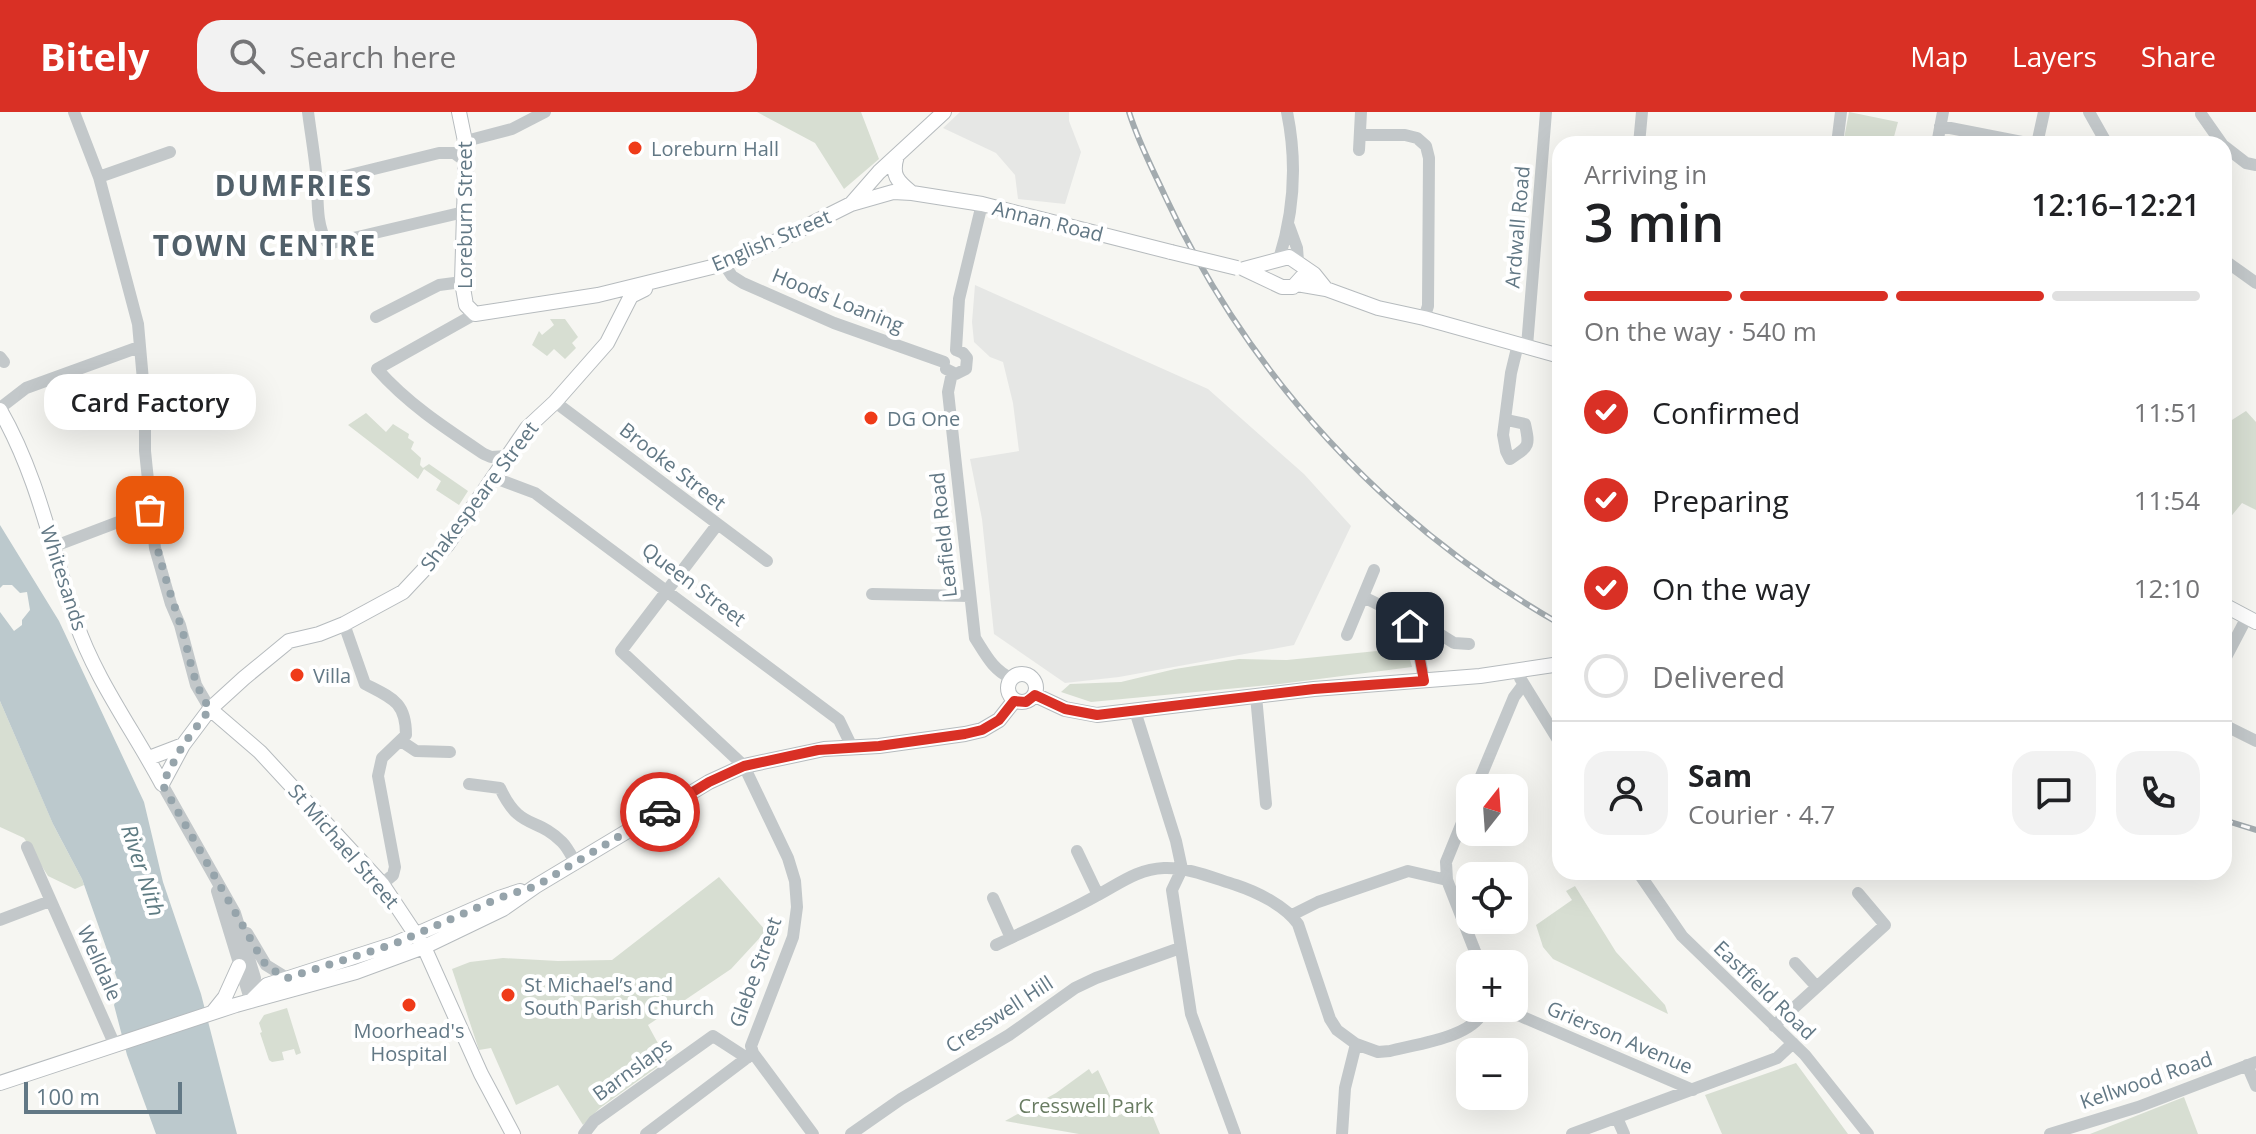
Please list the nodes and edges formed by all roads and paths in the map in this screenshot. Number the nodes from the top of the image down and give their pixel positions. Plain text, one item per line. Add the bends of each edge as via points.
1 (74, 112) edge
2 (308, 112) edge
3 (459, 112) edge
4 (545, 112) edge
5 (944, 112) edge
6 (1287, 112) edge
7 (1361, 112) edge
8 (1546, 112) edge
9 (1642, 112) edge
10 (1841, 112) edge
11 (1943, 112) edge
12 (2044, 112) edge
13 (2089, 112) edge
14 (2201, 114) dead end
15 (927, 117) edge
16 (1940, 126) junction
17 (1360, 135) junction
18 (1640, 136) edge
19 (1838, 136) edge
20 (1938, 136) edge
21 (1992, 136) edge
22 (2036, 136) edge
23 (2102, 136) edge
24 (2217, 136) edge
25 (466, 141) junction
26 (1359, 150) dead end
27 (170, 152) dead end
28 (2232, 152) edge
29 (897, 156) junction
30 (465, 161) junction
31 (2256, 165) edge
32 (99, 177) junction
33 (317, 183) junction
34 (912, 193) junction
35 (851, 204) junction
36 (982, 204) junction
37 (464, 212) junction
38 (1289, 226) junction
39 (1277, 261) junction
40 (1300, 263) junction
41 (724, 264) junction
42 (2232, 266) edge
43 (1240, 268) junction
44 (659, 281) junction
45 (1274, 281) junction
46 (462, 282) junction
47 (2256, 283) edge
48 (1297, 284) junction
49 (1326, 289) junction
50 (598, 295) junction
51 (626, 308) junction
52 (475, 314) junction
53 (376, 317) dead end
54 (1424, 318) junction
55 (1522, 345) junction
56 (139, 347) junction
57 (956, 350) junction
58 (1552, 354) edge
59 (944, 362) junction
60 (952, 373) junction
61 (555, 402) junction
62 (0, 409) edge
63 (1507, 420) dead end
64 (507, 456) junction
65 (492, 477) junction
66 (150, 510) junction
67 (717, 525) junction
68 (55, 546) junction
69 (767, 561) dead end
70 (1374, 570) dead end
71 (668, 591) junction
72 (872, 594) dead end
73 (970, 596) junction
74 (1363, 597) junction
75 (2232, 609) edge
76 (2251, 620) edge
77 (344, 624) junction
78 (1347, 635) dead end
79 (1416, 638) junction
80 (1469, 644) dead end
81 (2232, 649) edge
82 (1552, 667) edge
83 (1011, 678) junction
84 (1520, 678) junction
85 (1424, 681) junction
86 (1035, 695) junction
87 (1256, 696) junction
88 (1014, 701) junction
89 (210, 709) junction
90 (1135, 711) junction
91 (2232, 729) edge
92 (1552, 730) edge
93 (401, 741) junction
94 (2256, 741) edge
95 (183, 745) junction
96 (852, 747) junction
97 (450, 752) dead end
98 (149, 758) junction
99 (744, 766) junction
100 (1482, 774) edge
101 (162, 784) junction
102 (469, 784) dead end
103 (1266, 804) dead end
104 (1456, 837) edge
105 (27, 847) dead end
106 (1077, 851) dead end
107 (576, 864) junction
108 (1182, 869) junction
109 (213, 876) junction
110 (1447, 880) junction
111 (1644, 880) edge
112 (382, 884) junction
113 (1858, 893) dead end
114 (1098, 895) junction
115 (993, 898) dead end
116 (50, 901) junction
117 (235, 913) junction
118 (1292, 915) junction
119 (0, 920) edge
120 (1011, 938) junction
121 (420, 940) junction
122 (996, 945) dead end
123 (1180, 948) junction
124 (1474, 950) edge
125 (1795, 963) dead end
126 (239, 966) junction
127 (287, 978) junction
128 (1816, 986) junction
129 (251, 1001) junction
130 (210, 1013) junction
131 (1528, 1019) edge
132 (1478, 1022) edge
133 (1774, 1026) junction
134 (113, 1041) dead end
135 (1793, 1043) junction
136 (1356, 1044) junction
137 (750, 1055) junction
138 (2252, 1063) edge
139 (0, 1083) edge
140 (2256, 1086) edge
141 (1693, 1090) junction
142 (1617, 1118) junction
143 (594, 1121) junction
144 (513, 1134) edge
145 (584, 1134) edge
146 (602, 1134) edge
147 (646, 1134) edge
148 (813, 1134) edge
149 (851, 1134) edge
150 (1235, 1134) edge
151 (1342, 1134) edge
152 (1572, 1134) edge
153 (1624, 1134) edge
154 (1868, 1134) edge
155 (2050, 1134) edge

1 - 32 street
2 - 33 street
3 - 25 main road, Loreburn Street
4 - 25 street via 512,129
5 - 15 main road
6 - 38 street via 1293,157
7 - 17 street
8 - 55 street, Ardwall Road
9 - 18 street
10 - 19 street
11 - 16 street
12 - 22 street
13 - 23 street
14 - 24 street
15 - 29 main road
16 - 20 street
16 - 21 street
17 - 26 street
17 - 54 street via 1405,135 1426,146
25 - 30 main road, Loreburn Street
27 - 32 street
28 - 31 street
29 - 34 main road via 894,174
29 - 35 main road
30 - 33 street via 454,153 439,153
30 - 37 main road, Loreburn Street
32 - 56 street via 138,324
33 - 37 street via 326,241 332,243
34 - 35 main road, Annan Road via 893,192
34 - 36 main road, Annan Road
35 - 41 main road, English Street
36 - 43 main road, Annan Road, bridge
36 - 57 street via 959,299
37 - 46 main road, Loreburn Street
38 - 39 street
38 - 40 street
39 - 40 main road via 1289,257
39 - 43 main road, Annan Road
39 - 45 main road
40 - 48 main road via 1303,275
40 - 49 main road
41 - 44 main road, English Street
41 - 59 street, Hoods Loaning via 743,283
42 - 47 street
43 - 45 main road, Annan Road
44 - 50 main road, English Street
44 - 51 main road, Shakespeare Street via 631,296
45 - 48 main road via 1288,288
46 - 52 main road, Loreburn Street via 466,305
46 - 53 street via 439,285
48 - 49 main road
49 - 54 main road
50 - 51 main road via 619,297
50 - 52 main road, English Street
51 - 61 main road, Shakespeare Street via 607,343
52 - 64 street, English Street via 377,369 440,425 484,454
54 - 55 main road
55 - 58 main road
55 - 63 street, Ardwall Road via 1511,373
56 - 62 street via 26,388
56 - 66 street
57 - 59 street
57 - 60 street via 966,355 968,366
59 - 60 street
60 - 73 street, Leafield Road via 948,392
61 - 64 main road, Shakespeare Street
61 - 67 street, Brooke Street
62 - 68 main road, Whitesands via 27,462
64 - 65 main road, Shakespeare Street
65 - 71 street, Queen Street via 535,493
65 - 77 main road, Shakespeare Street via 447,545 403,592
66 - 68 street
66 - 89 street via 171,604 196,685
67 - 69 street, Brooke Street
67 - 71 street
68 - 98 main road, Whitesands via 77,625
70 - 74 street
71 - 96 street, Queen Street via 839,720
71 - 99 street via 621,651
72 - 73 street
73 - 83 street, Leafield Road via 975,638 1000,673
74 - 78 street
74 - 79 street via 1393,611
75 - 76 main road
76 - 81 street
77 - 89 main road, Shakespeare Street via 289,641
77 - 93 street via 365,684 403,709 406,735
79 - 80 street via 1438,633 1454,643
79 - 85 street
82 - 84 main road
83 - 86 main road via 1029,676
83 - 88 main road via 1007,690
84 - 85 main road
84 - 92 street
84 - 100 street
85 - 87 main road
86 - 88 main road via 1026,702
86 - 90 main road via 1086,714
87 - 90 main road
87 - 103 street
88 - 96 main road via 999,720 982,730
89 - 95 main road, Shakespeare Street
89 - 112 main road, St Michael Street via 260,752
90 - 108 street
91 - 94 street
93 - 97 street via 416,751
93 - 112 street via 382,758 378,776 395,867
95 - 98 main road
95 - 101 main road, Shakespeare Street
96 - 99 main road
98 - 101 main road, Whitesands
99 - 107 main road
99 - 137 street, Glebe Street via 788,858 797,907 793,937
101 - 109 street
102 - 107 street via 500,788 509,808 564,843
104 - 110 street via 1446,862
105 - 116 street, Welldale
106 - 114 street
107 - 121 main road via 503,909
108 - 114 street via 1151,869 1123,878
108 - 118 street via 1245,888
108 - 123 street via 1172,890
109 - 117 street
109 - 126 street
110 - 118 street via 1408,871
110 - 124 street
111 - 133 street, Eastfield Road via 1682,936
112 - 121 main road, St Michael Street
113 - 128 street via 1885,925
114 - 120 street
115 - 120 street
116 - 119 street
116 - 134 street, Welldale
117 - 127 street via 266,965
117 - 129 street via 255,978
118 - 136 street via 1330,1019
120 - 122 street
121 - 127 main road
121 - 129 main road via 356,972
121 - 144 main road, St Michael Street
123 - 149 street, Cresswell Hill via 1075,988
123 - 150 street via 1191,1014
125 - 128 street
126 - 129 street
126 - 130 main road via 225,997
127 - 129 main road via 267,985
128 - 133 street
129 - 130 main road
130 - 139 main road
131 - 141 street, Grierson Avenue
132 - 136 street, Grierson Avenue via 1390,1051
133 - 135 street, Eastfield Road
135 - 141 street via 1777,1058
135 - 154 street, Eastfield Road
136 - 151 street via 1345,1088
137 - 143 street, Barnslaps via 713,1036
137 - 147 street
137 - 148 street, Glebe Street
138 - 140 street
138 - 155 street, Kellwood Road
141 - 142 street
142 - 152 street
142 - 153 street
143 - 145 street, Barnslaps
143 - 146 street

